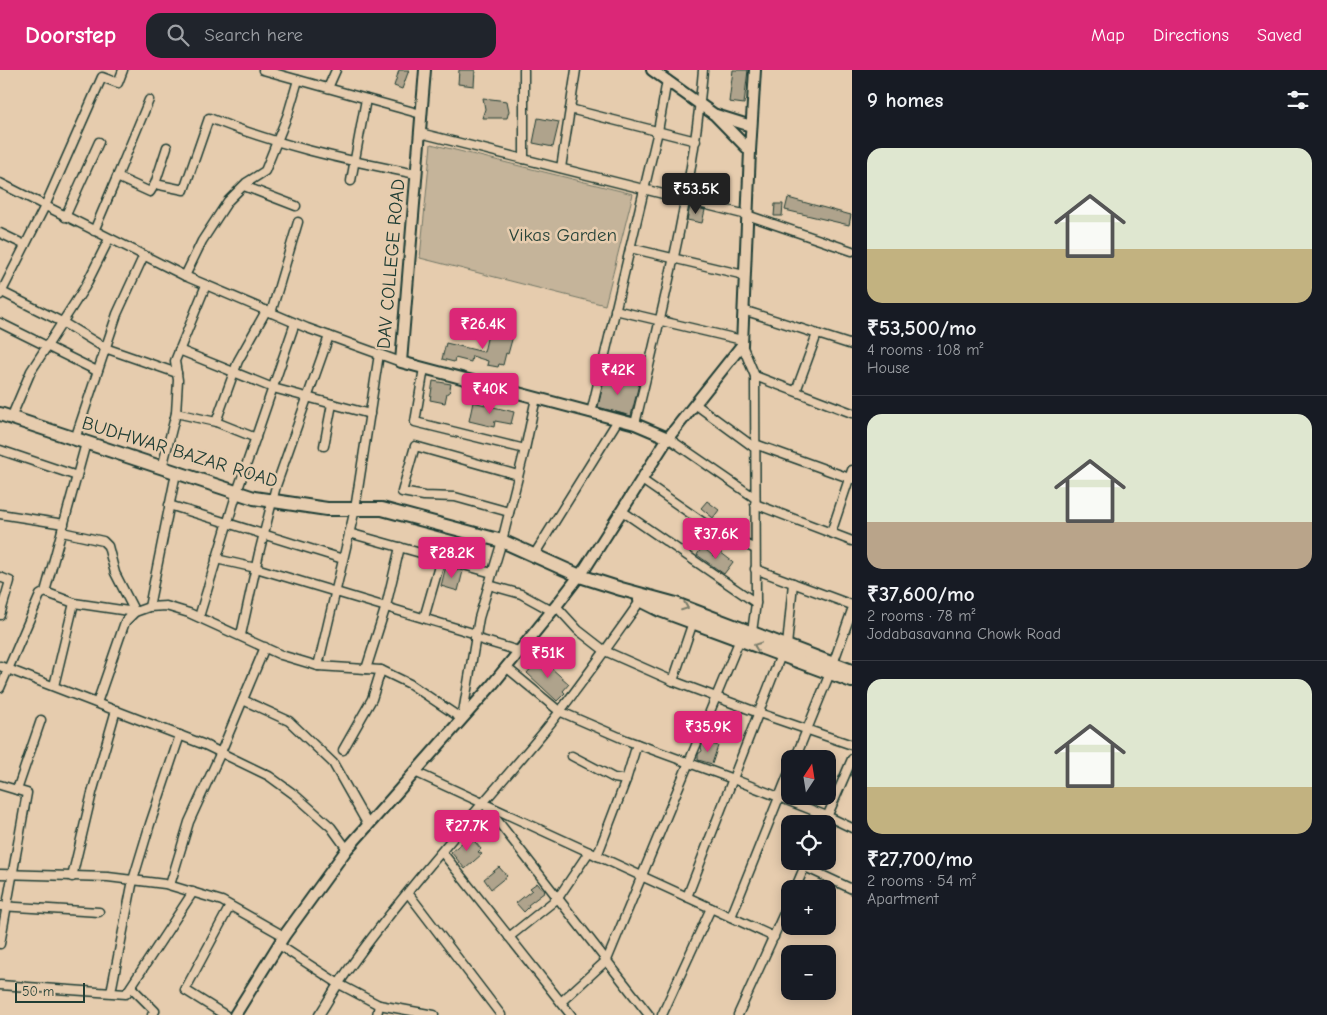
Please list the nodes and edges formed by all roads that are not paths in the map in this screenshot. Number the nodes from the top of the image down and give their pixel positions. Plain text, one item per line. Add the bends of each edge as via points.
1 (124, 70) edge
2 (263, 70) edge
3 (336, 70) edge
4 (425, 70) edge
5 (524, 70) edge
6 (576, 70) edge
7 (703, 70) edge
8 (755, 70) edge
9 (654, 71) edge
10 (298, 80) junction
11 (667, 80) junction
12 (328, 88) junction
13 (366, 99) junction
14 (149, 100) dead end
15 (700, 104) junction
16 (570, 109) junction
17 (421, 114) junction
18 (715, 115) junction
19 (751, 126) junction
20 (658, 131) junction
21 (420, 133) junction
22 (696, 141) junction
23 (99, 142) dead end
24 (276, 142) junction
25 (167, 147) dead end
26 (750, 151) junction
27 (524, 159) junction
28 (355, 162) junction
29 (561, 168) junction
30 (416, 174) junction
31 (117, 177) junction
32 (351, 181) dead end
33 (0, 184) edge
34 (155, 184) junction
35 (244, 186) junction
36 (644, 189) junction
37 (686, 200) junction
38 (45, 206) junction
39 (296, 206) dead end
40 (747, 215) junction
41 (65, 216) junction
42 (298, 222) dead end
43 (94, 231) junction
44 (0, 233) edge
45 (109, 239) junction
46 (25, 245) junction
47 (630, 248) junction
48 (852, 251) edge
49 (144, 255) junction
50 (674, 259) junction
51 (744, 275) junction
52 (186, 276) junction
53 (206, 284) junction
54 (0, 293) edge
55 (615, 310) junction
56 (743, 310) junction
57 (269, 312) junction
58 (660, 320) junction
59 (62, 322) junction
60 (0, 323) edge
61 (295, 323) junction
62 (817, 334) junction
63 (329, 336) junction
64 (742, 343) junction
65 (852, 345) edge
66 (46, 346) junction
67 (105, 348) junction
68 (179, 350) junction
69 (379, 354) junction
70 (401, 362) junction
71 (424, 368) junction
72 (97, 371) junction
73 (234, 372) junction
74 (177, 373) junction
75 (754, 376) junction
76 (273, 388) junction
77 (796, 391) junction
78 (308, 398) junction
79 (536, 398) junction
80 (332, 404) junction
81 (695, 404) junction
82 (176, 413) junction
83 (591, 413) junction
84 (852, 413) edge
85 (370, 414) junction
86 (6, 416) edge
87 (618, 420) junction
88 (216, 422) junction
89 (635, 424) junction
90 (256, 438) junction
91 (668, 438) junction
92 (80, 441) junction
93 (324, 446) dead end
94 (755, 446) junction
95 (525, 449) junction
96 (0, 450) edge
97 (162, 468) junction
98 (176, 473) junction
99 (518, 475) junction
100 (851, 475) edge
101 (77, 476) junction
102 (642, 480) junction
103 (237, 492) junction
104 (273, 501) junction
105 (755, 501) junction
106 (170, 505) junction
107 (355, 509) junction
108 (622, 511) junction
109 (509, 512) junction
110 (0, 514) edge
111 (227, 523) junction
112 (63, 528) junction
113 (349, 533) junction
114 (831, 533) junction
115 (264, 534) junction
116 (502, 540) junction
117 (852, 541) edge
118 (400, 547) junction
119 (756, 549) junction
120 (534, 555) junction
121 (216, 559) junction
122 (343, 559) junction
123 (442, 559) junction
124 (256, 568) junction
125 (756, 569) junction
126 (492, 573) junction
127 (580, 576) junction
128 (0, 577) edge
129 (793, 583) junction
130 (489, 585) junction
131 (621, 589) junction
132 (45, 592) junction
133 (336, 592) junction
134 (641, 600) junction
135 (74, 603) junction
136 (756, 603) junction
137 (852, 605) edge
138 (386, 606) junction
139 (149, 607) junction
140 (554, 608) junction
141 (852, 610) edge
142 (135, 612) junction
143 (0, 615) edge
144 (198, 617) junction
145 (424, 618) junction
146 (693, 622) junction
147 (752, 632) junction
148 (241, 635) junction
149 (476, 636) junction
150 (740, 639) junction
151 (265, 647) junction
152 (784, 650) junction
153 (519, 651) junction
154 (605, 651) junction
155 (0, 666) edge
156 (318, 666) junction
157 (506, 667) junction
158 (831, 668) junction
159 (8, 669) junction
160 (366, 669) junction
161 (381, 670) junction
162 (852, 671) edge
163 (673, 681) junction
164 (852, 681) edge
165 (54, 686) junction
166 (0, 688) edge
167 (715, 696) junction
168 (243, 700) junction
169 (97, 703) junction
170 (116, 710) junction
171 (559, 711) junction
172 (759, 713) junction
173 (462, 719) junction
174 (41, 720) dead end
175 (807, 729) junction
176 (180, 735) junction
177 (637, 744) junction
178 (852, 745) edge
179 (344, 750) dead end
180 (798, 750) edge
181 (221, 752) junction
182 (572, 756) dead end
183 (852, 760) edge
184 (690, 763) junction
185 (415, 772) junction
186 (734, 779) junction
187 (626, 780) junction
188 (0, 786) edge
189 (17, 790) junction
190 (781, 792) edge
191 (779, 797) junction
192 (484, 804) junction
193 (815, 815) edge
194 (827, 815) edge
195 (836, 823) edge
196 (368, 825) junction
197 (852, 828) edge
198 (347, 849) junction
199 (442, 852) junction
200 (589, 852) junction
201 (597, 856) junction
202 (817, 870) edge
203 (0, 874) edge
204 (13, 875) junction
205 (641, 876) junction
206 (72, 877) junction
207 (133, 880) junction
208 (170, 885) junction
209 (852, 889) edge
210 (193, 892) junction
211 (408, 893) junction
212 (687, 897) junction
213 (558, 898) junction
214 (4, 906) edge
215 (230, 906) junction
216 (711, 908) junction
217 (99, 912) dead end
218 (731, 917) junction
219 (781, 920) edge
220 (774, 936) junction
221 (509, 937) junction
222 (282, 941) junction
223 (0, 944) edge
224 (607, 960) junction
225 (339, 984) junction
226 (0, 985) edge
227 (131, 987) junction
228 (111, 992) junction
229 (561, 1002) junction
230 (379, 1004) junction
231 (152, 1015) edge
232 (226, 1015) edge
233 (235, 1015) edge
234 (319, 1015) edge
235 (377, 1015) edge
236 (434, 1015) edge
237 (501, 1015) edge
238 (571, 1015) edge
239 (650, 1015) edge
240 (662, 1015) edge
241 (738, 1015) edge

1 - 38 street via 118,83 102,77
2 - 10 street
3 - 12 street
4 - 17 street, DAV COLLEGE ROAD
5 - 27 street
6 - 16 street
7 - 15 street
8 - 19 street
9 - 11 street
10 - 12 street
10 - 24 street
11 - 15 street
11 - 20 street
12 - 13 street
13 - 17 street
13 - 28 street
14 - 31 street
15 - 18 street
15 - 22 street
16 - 20 street
16 - 29 street
17 - 21 street, DAV COLLEGE ROAD
18 - 19 street
18 - 26 street
19 - 26 street
20 - 22 street
20 - 36 street
21 - 27 street
21 - 30 street, DAV COLLEGE ROAD
22 - 37 street
23 - 41 street
24 - 28 street
24 - 34 street via 209,118 184,190
24 - 35 street via 265,171
25 - 34 street
26 - 40 street
27 - 29 street
28 - 30 street
28 - 32 street
29 - 36 street
30 - 70 street, DAV COLLEGE ROAD
31 - 34 street via 150,192
31 - 43 street
33 - 38 street
35 - 39 street
35 - 52 street via 228,201
36 - 37 street
36 - 47 street
37 - 40 street
37 - 50 street
38 - 41 street
38 - 46 street
40 - 48 street
40 - 51 street
41 - 43 street
42 - 57 street
43 - 45 street
44 - 46 street
45 - 49 street
45 - 59 street via 85,287
46 - 54 street
47 - 50 street
47 - 55 street
49 - 52 street
49 - 67 street via 116,314
50 - 51 street
50 - 58 street
51 - 56 street
52 - 53 street
53 - 57 street
53 - 68 street
54 - 59 street
55 - 58 street
55 - 83 street
56 - 62 street
56 - 64 street
57 - 61 street
57 - 73 street
58 - 64 street
58 - 89 street
59 - 66 street
59 - 67 street
60 - 66 street
61 - 63 street
61 - 76 street
62 - 65 street
62 - 77 street
63 - 69 street
63 - 78 street
64 - 75 street
64 - 81 street
66 - 72 street
66 - 86 street
67 - 72 street
67 - 74 street
68 - 73 street
68 - 74 street via 175,361
69 - 70 street
69 - 85 street
70 - 71 street, DAV COLLEGE ROAD
71 - 79 street, DAV COLLEGE ROAD
71 - 95 street via 415,422
72 - 92 street
73 - 76 street
73 - 88 street
74 - 82 street
75 - 77 street
75 - 94 street
76 - 78 street
76 - 90 street
77 - 84 street
78 - 80 street
78 - 104 street
79 - 83 street, DAV COLLEGE ROAD
79 - 95 street
80 - 85 street
80 - 93 street
81 - 91 street
81 - 94 street
82 - 88 street
82 - 97 street
83 - 87 street, DAV COLLEGE ROAD
85 - 107 street
86 - 92 highway, BUDHWAR BAZAR ROAD
87 - 89 street, DAV COLLEGE ROAD
87 - 120 street
88 - 90 street
89 - 91 street, DAV COLLEGE ROAD
90 - 103 street
91 - 102 street
91 - 105 street
92 - 97 highway, BUDHWAR BAZAR ROAD
92 - 101 street
94 - 100 street
94 - 105 street
95 - 99 street
96 - 101 street
97 - 98 highway, BUDHWAR BAZAR ROAD
98 - 103 highway, BUDHWAR BAZAR ROAD
98 - 106 street
99 - 109 street
99 - 109 street via 415,446 402,492 455,496
100 - 114 street
101 - 112 street
102 - 108 street
102 - 119 street via 704,523
103 - 104 highway, BUDHWAR BAZAR ROAD
103 - 111 street
104 - 107 highway, BUDHWAR BAZAR ROAD via 327,509
104 - 115 street
105 - 114 street
105 - 119 street
106 - 111 street
106 - 139 street
107 - 113 street
107 - 116 highway, BUDHWAR BAZAR ROAD via 382,509
108 - 127 street
108 - 136 street
109 - 116 street
110 - 112 street
111 - 115 street
111 - 121 street
112 - 132 street
112 - 142 street via 103,541 108,546 115,573
113 - 118 street
113 - 122 street
114 - 117 street
115 - 122 street
115 - 124 street
116 - 120 highway, BUDHWAR BAZAR ROAD
116 - 126 street
118 - 123 street
118 - 138 street
119 - 125 street
120 - 127 highway, BUDHWAR BAZAR ROAD
121 - 124 street
121 - 144 street
122 - 133 street
123 - 126 street
123 - 145 street
124 - 133 street
124 - 148 street
125 - 129 street
125 - 136 street
126 - 130 street
127 - 131 highway, BUDHWAR BAZAR ROAD
127 - 140 street
128 - 143 street via 10,581
129 - 137 street
129 - 152 street
130 - 140 street
130 - 149 street via 478,618
131 - 134 highway
131 -> 147 highway via 676,604
132 - 135 street
132 - 159 street via 40,595
133 - 138 street
133 - 156 street
134 - 146 highway
134 - 154 street
135 - 142 street
135 - 165 street
136 - 147 street
138 - 145 street
138 - 160 street
139 - 142 street
139 - 144 street via 166,606
140 - 153 street
140 - 154 street
141 - 158 street
142 - 169 street via 125,622
144 - 148 street
145 - 149 street
146 - 150 highway
146 - 163 street
147 - 152 highway
148 - 151 street
149 - 153 street
149 - 173 street
152 -> 150 highway
150 - 167 street
151 - 156 street
151 - 168 street
152 - 158 highway
152 - 172 street
153 - 157 street
154 - 163 street
154 - 171 street
155 - 159 street
156 - 160 street
157 - 171 street
157 - 173 street
158 - 162 highway
158 - 164 highway
158 - 175 street
159 - 165 street
159 - 166 street
160 - 161 street
161 - 173 street via 410,684
161 - 179 street via 372,699
163 - 167 street
165 - 169 street
167 - 172 street
167 - 184 street
168 - 181 street
168 - 196 street via 290,721 333,763
169 - 170 street
170 - 176 street
170 - 206 street
171 - 177 street
171 - 192 street
172 - 175 street
172 - 186 street
173 - 185 street
174 - 189 street
175 - 178 street
175 - 180 street
176 - 181 street
176 - 207 street
177 - 184 street
177 - 187 street
181 - 198 street via 269,776 295,795 331,827
181 - 208 street via 188,822
182 - 187 street via 614,778
183 - 194 street
184 - 186 street
184 - 205 street
185 - 192 street
185 - 196 street
186 - 191 street
186 - 212 street
187 - 201 street
188 - 189 street
189 - 204 street via 27,793
190 - 191 street
191 - 193 street
191 - 218 street
192 - 199 street
192 - 200 street
192 - 213 street
195 - 197 street
196 - 198 street
198 - 222 street
199 - 211 street
199 - 221 street
200 - 201 street
200 - 213 street
201 - 205 street
202 - 209 street
203 - 204 street
204 - 206 street
204 - 214 street
205 - 212 street
205 - 224 street
206 - 207 street
207 - 208 street
207 - 228 street
208 - 210 street
210 - 215 street
210 - 227 street
211 - 225 street
211 - 237 street
212 - 216 street
213 - 221 street
213 - 224 street
214 - 217 street
214 - 223 street
215 - 222 street
215 - 232 street via 185,990
216 - 218 street
216 - 240 street
218 - 220 street
219 - 220 street
220 - 241 street
221 - 229 street
222 - 225 street
222 - 233 street
224 - 229 street
224 - 239 street
225 - 230 street
225 - 234 street
226 - 228 street
227 - 228 street via 126,994
227 - 231 street via 155,1011
229 - 238 street
230 - 235 street
230 - 236 street

